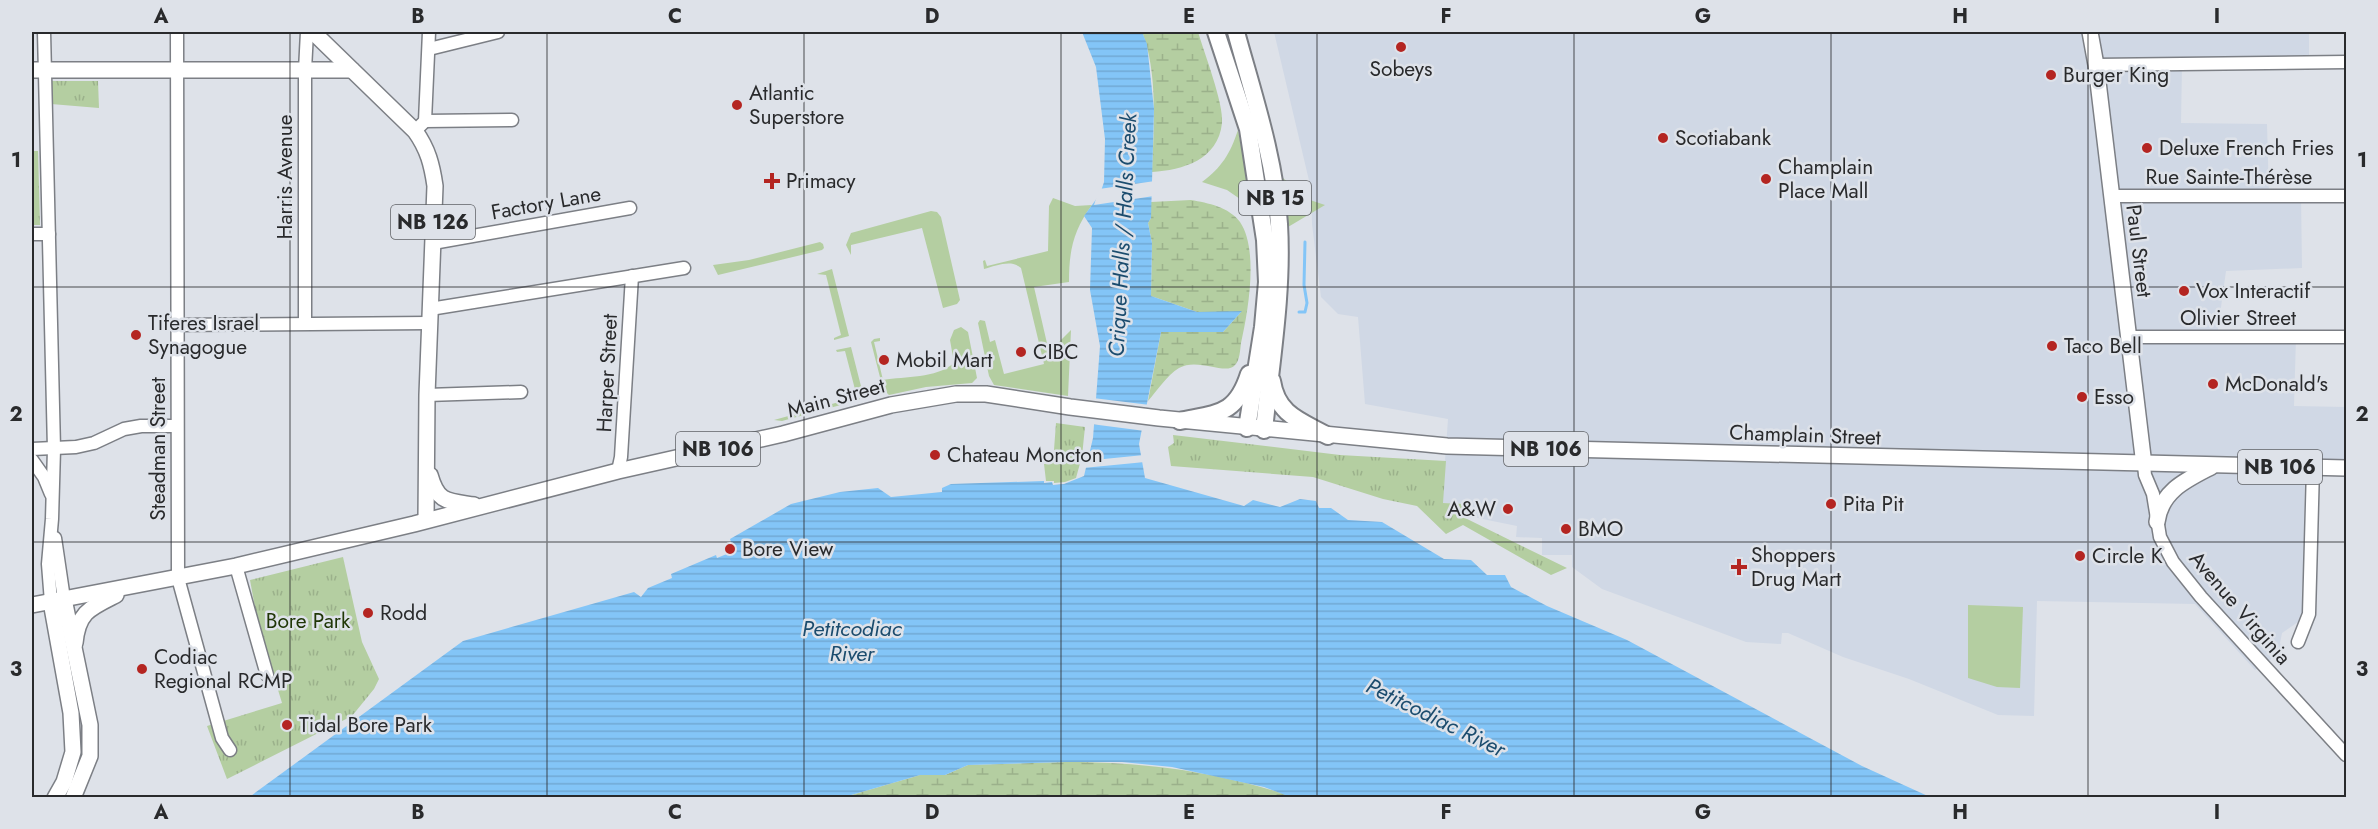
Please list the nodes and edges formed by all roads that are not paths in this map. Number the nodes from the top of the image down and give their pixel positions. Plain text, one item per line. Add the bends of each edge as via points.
1 (44, 32) edge
2 (177, 32) edge
3 (307, 32) edge
4 (313, 32) edge
5 (429, 32) edge
6 (498, 32) edge
7 (1216, 32) edge
8 (1236, 32) edge
9 (2092, 35) edge
10 (429, 49) junction
11 (2346, 62) edge
12 (2096, 65) junction
13 (38, 70) edge
14 (176, 70) junction
15 (305, 70) junction
16 (352, 70) junction
17 (512, 120) dead end
18 (420, 126) junction
19 (2111, 196) junction
20 (2346, 196) edge
21 (630, 207) dead end
22 (32, 234) edge
23 (48, 234) junction
24 (433, 243) junction
25 (684, 268) dead end
26 (632, 276) junction
27 (430, 316) junction
28 (305, 323) junction
29 (177, 325) junction
30 (1263, 327) junction
31 (2128, 337) junction
32 (2346, 338) edge
33 (1270, 369) junction
34 (521, 393) dead end
35 (427, 395) junction
36 (1180, 421) junction
37 (177, 426) junction
38 (1255, 429) junction
39 (1328, 436) junction
40 (32, 449) edge
41 (54, 449) junction
42 (32, 460) edge
43 (426, 461) junction
44 (2213, 466) junction
45 (2313, 468) junction
46 (2346, 468) edge
47 (2145, 470) junction
48 (618, 471) junction
49 (53, 498) junction
50 (480, 506) junction
51 (426, 520) junction
52 (2157, 522) junction
53 (236, 566) junction
54 (178, 578) junction
55 (134, 586) junction
56 (58, 601) junction
57 (32, 605) edge
58 (2298, 642) dead end
59 (74, 655) junction
60 (267, 675) dead end
61 (230, 750) dead end
62 (2346, 755) edge
63 (55, 798) edge
64 (73, 798) edge

1 - 13 street
2 - 14 street, Steadman Street
3 - 15 street, Harris Avenue
4 - 16 main road, NB 126
5 - 10 street
6 - 10 street
7 - 30 highway, NB 15 via 1248,129 1260,203 1267,282
8 - 33 highway, NB 15 via 1267,147 1279,222 1280,286
9 - 12 main road, Paul Street
10 - 18 street
11 - 12 street
12 - 19 main road, Paul Street
13 - 14 main road
13 - 23 street
14 - 15 main road
14 - 29 street, Steadman Street
15 - 16 main road
15 - 28 street, Harris Avenue
16 - 18 main road, NB 126
17 - 18 street
18 - 24 main road, NB 126 via 435,186
19 - 20 street, Rue Sainte-Thérèse
19 - 31 main road, Paul Street
21 - 24 street, Factory Lane
22 - 23 street
23 - 41 street
24 - 27 main road, NB 126
25 - 26 street
26 - 27 street
26 - 48 street, Harper Street
27 - 28 street
27 - 35 main road, NB 126
28 - 29 street
29 - 37 street, Steadman Street
30 - 36 highway via 1244,389 1236,401 1222,412
30 - 38 highway, NB 15
31 - 32 street, Olivier Street
31 - 47 main road, Paul Street
33 - 38 highway, NB 15
33 - 39 highway via 1274,396 1289,415
34 - 35 street
35 - 43 main road, NB 126
36 - 38 main road, Main Street / NB 106
36 - 48 main road, Main Street / NB 106 via 986,394 956,394 891,405
37 - 41 street via 124,429 94,443
37 - 54 street, Steadman Street
38 - 39 main road, Champlain Street / NB 106
39 - 47 main road, Champlain Street / NB 106 via 1447,446
40 - 41 street
41 - 49 street
42 - 49 street
43 - 50 main road via 435,492 444,500
43 - 51 main road, NB 126
44 - 45 main road, Champlain Street / NB 106
44 - 47 main road, Champlain Street / NB 106
44 - 52 main road via 2175,488 2163,503
45 - 46 main road, Champlain Street / NB 106
45 - 58 street via 2309,614
47 - 52 street, Avenue Virginia
48 - 50 main road, Main Street / NB 106
49 - 56 street via 48,564
50 - 51 main road, Main Street / NB 106
51 - 53 main road, NB 106
52 - 62 street, Avenue Virginia via 2165,548 2190,585
53 - 54 main road, NB 106
53 - 60 street
54 - 55 main road, NB 106
54 - 61 street, Steadman Street via 222,738
55 - 56 main road, NB 106
55 - 59 main road via 93,606 81,617
56 - 57 main road, NB 106
56 - 59 main road
56 - 63 main road via 60,658 71,713 73,752
59 - 64 main road via 90,725 90,756

